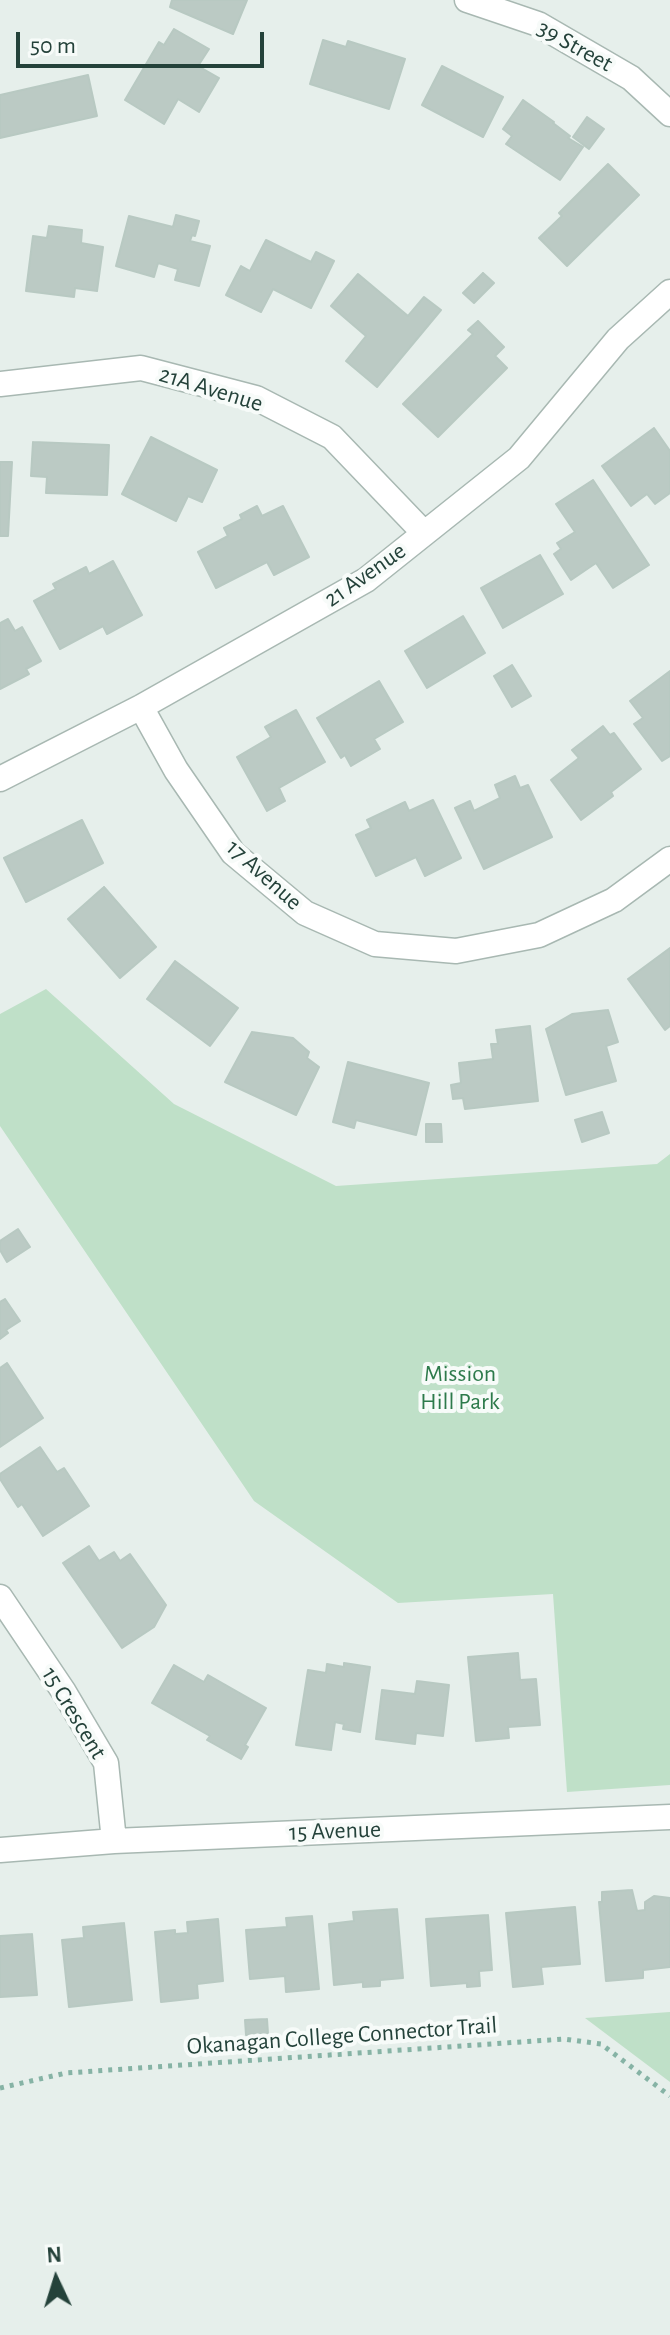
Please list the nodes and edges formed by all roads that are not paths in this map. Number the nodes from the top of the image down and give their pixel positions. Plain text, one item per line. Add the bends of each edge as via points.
1 (467, 0) edge
2 (670, 114) edge
3 (670, 292) edge
4 (0, 384) edge
5 (424, 533) junction
6 (141, 707) junction
7 (0, 779) edge
8 (670, 859) edge
9 (0, 1597) edge
10 (670, 1817) edge
11 (114, 1841) junction
12 (0, 1850) edge

1 - 2 street, 39 Street via 538,24 631,78
3 - 5 street, 21 Avenue via 618,339 519,458
4 - 5 street, 21A Avenue via 141,368 256,398 332,437
5 - 6 street, 21 Avenue via 366,580
6 - 7 street, 21 Avenue
6 - 8 street, 17 Avenue via 233,853 305,913 375,944 456,951 539,935 614,900
9 - 11 street, 15 Crescent via 106,1763
10 - 11 street, 15 Avenue
11 - 12 street, 15 Avenue

